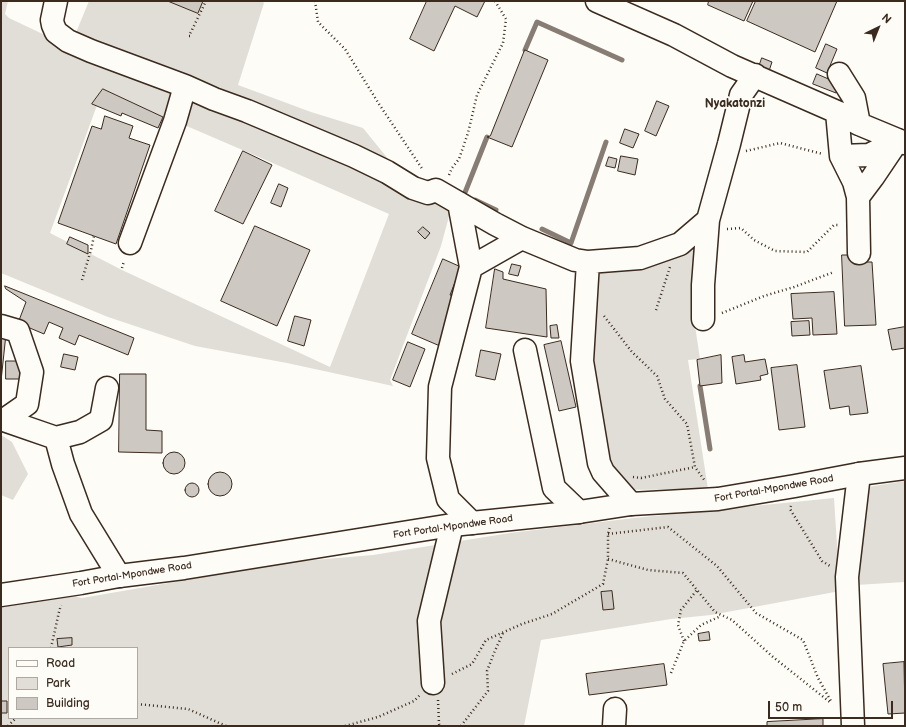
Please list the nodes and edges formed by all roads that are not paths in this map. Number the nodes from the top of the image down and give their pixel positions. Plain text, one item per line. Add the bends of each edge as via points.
1 (56, 1) edge
2 (597, 1) edge
3 (839, 74) dead end
4 (755, 75) junction
5 (185, 86) junction
6 (837, 112) junction
7 (859, 124) junction
8 (901, 141) edge
9 (841, 156) junction
10 (445, 196) junction
11 (858, 207) junction
12 (707, 225) junction
13 (522, 238) junction
14 (130, 243) dead end
15 (859, 253) dead end
16 (588, 262) junction
17 (471, 267) junction
18 (703, 319) road end
19 (1, 326) edge
20 (525, 350) dead end
21 (107, 388) dead end
22 (3, 420) edge
23 (56, 438) junction
24 (905, 468) edge
25 (859, 474) junction
26 (624, 505) junction
27 (578, 512) junction
28 (462, 524) junction
29 (119, 576) junction
30 (1, 594) edge
31 (433, 683) road end
32 (853, 726) edge

1 - 5 main road via 53,25 56,32 68,41
2 - 4 main road
3 - 7 main road via 854,98
4 - 6 main road
4 - 12 main road via 741,95
5 - 10 main road via 354,156 413,188
5 - 14 main road via 175,121
6 - 7 main road
6 - 9 main road
7 - 8 main road
8 - 9 main road via 869,155
8 - 11 main road via 873,177
9 - 11 main road via 854,182
10 - 13 main road
10 - 17 main road
11 - 15 main road
12 - 16 main road via 680,244 640,258
12 - 18 main road
13 - 16 main road via 575,260
13 - 17 main road
16 - 26 main road via 582,361 599,463
17 - 28 main road via 440,387 438,458 448,499
19 - 22 main road via 18,331 32,372 27,404
20 - 27 main road via 554,488
21 - 23 main road via 101,420 80,432
22 - 23 main road
23 - 29 main road via 81,514
24 - 25 main road, Fort Portal-Mpondwe Road
25 - 26 main road, Fort Portal-Mpondwe Road via 718,499
25 - 32 main road via 847,577
26 - 27 main road, Fort Portal-Mpondwe Road
27 - 28 main road, Fort Portal-Mpondwe Road
28 - 29 main road, Fort Portal-Mpondwe Road
28 - 31 main road via 429,621
29 - 30 main road, Fort Portal-Mpondwe Road

